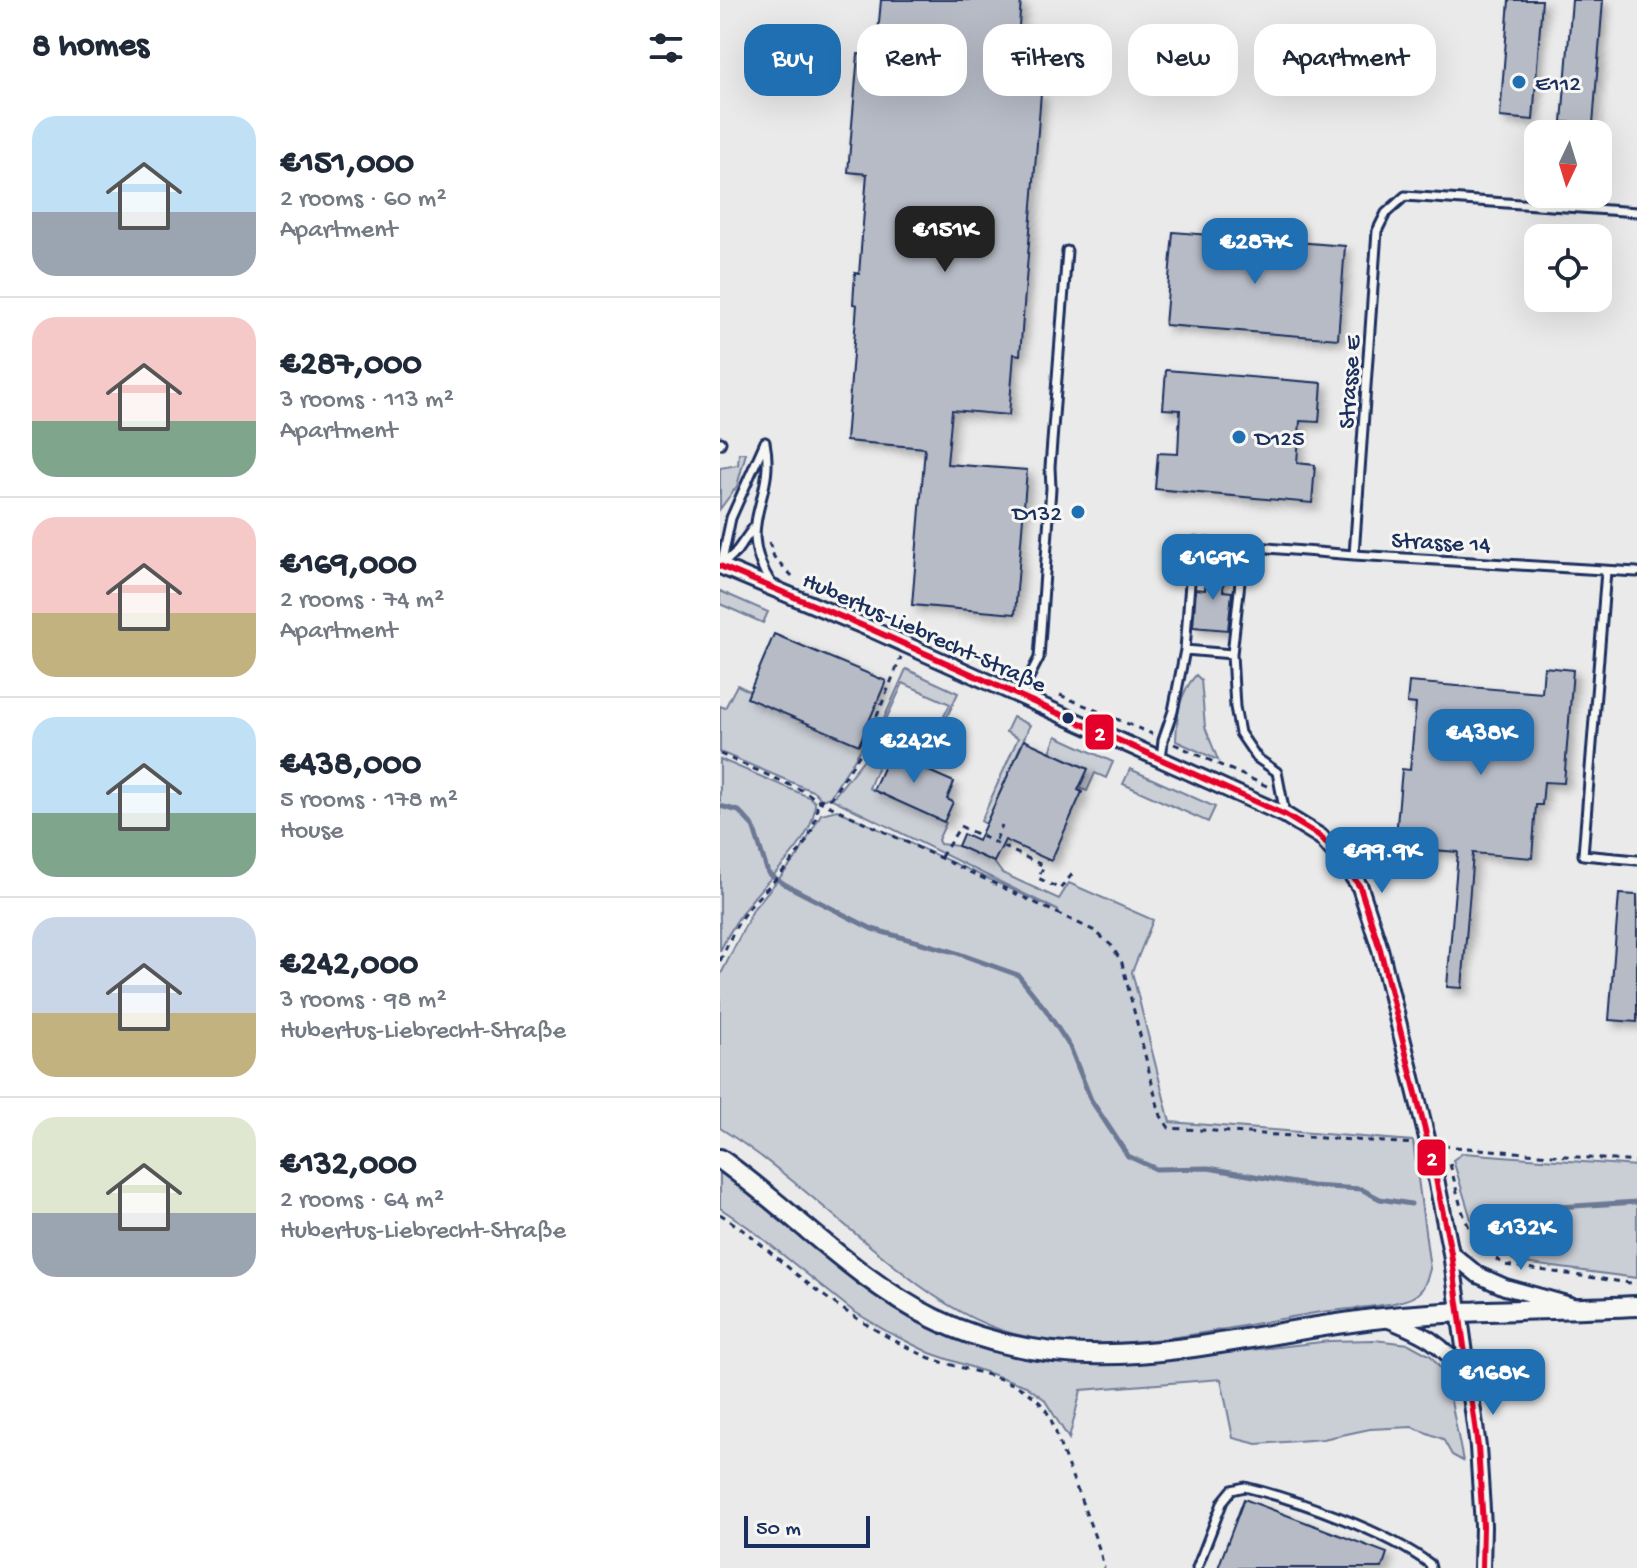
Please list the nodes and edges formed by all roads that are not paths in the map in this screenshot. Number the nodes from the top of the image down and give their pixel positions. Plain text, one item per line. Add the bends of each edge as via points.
1 (1637, 212) edge
2 (1067, 251) dead end
3 (731, 518) junction
4 (720, 527) edge
5 (754, 527) junction
6 (1244, 546) junction
7 (1354, 555) junction
8 (721, 566) edge
9 (1606, 571) junction
10 (1637, 572) edge
11 (774, 588) junction
12 (1185, 650) junction
13 (1232, 654) junction
14 (1019, 696) junction
15 (1161, 760) junction
16 (1285, 815) junction
17 (1637, 860) edge
18 (720, 1159) edge
19 (1451, 1253) junction
20 (1637, 1306) edge
21 (1582, 1308) junction
22 (1459, 1313) junction
23 (1384, 1318) junction
24 (1468, 1381) junction
25 (1197, 1568) edge
26 (1431, 1568) edge
27 (1482, 1568) edge

1 - 7 lane, Strasse E via 1405,196 1386,213 1377,231
2 - 14 lane via 1039,658
3 - 4 lane
3 - 5 lane via 765,442 770,465
3 - 8 lane
5 - 8 lane
5 - 11 lane via 758,560
6 - 7 lane, Strasse 14
6 - 12 lane, Strasse 14 via 1193,542
6 - 13 lane
7 - 9 lane, Strasse 14
8 - 11 street, Hubertus-Liebrecht-Straße
9 - 10 lane, Strasse 14
9 - 17 lane via 1583,855
11 - 14 street, Hubertus-Liebrecht-Straße
12 - 13 lane
12 - 15 lane
13 - 16 lane via 1240,733 1257,758 1277,772
14 - 15 street, Hubertus-Liebrecht-Straße
15 - 16 street, Hubertus-Liebrecht-Straße
16 - 19 street, Hubertus-Liebrecht-Straße via 1321,837 1360,887 1380,949
18 - 23 main road via 895,1295 932,1318 1009,1347 1120,1356
19 - 21 street via 1478,1275 1505,1287
19 - 22 street, Hubertus-Liebrecht-Straße
20 - 21 main road
21 - 22 main road
22 - 23 main road
22 - 24 street, Hubertus-Liebrecht-Straße
23 - 24 street, Hubertus-Liebrecht-Straße via 1424,1334 1452,1356
24 - 27 street, Hubertus-Liebrecht-Straße via 1481,1478
25 - 26 lane via 1223,1501 1232,1490 1245,1487 1330,1515 1413,1551

